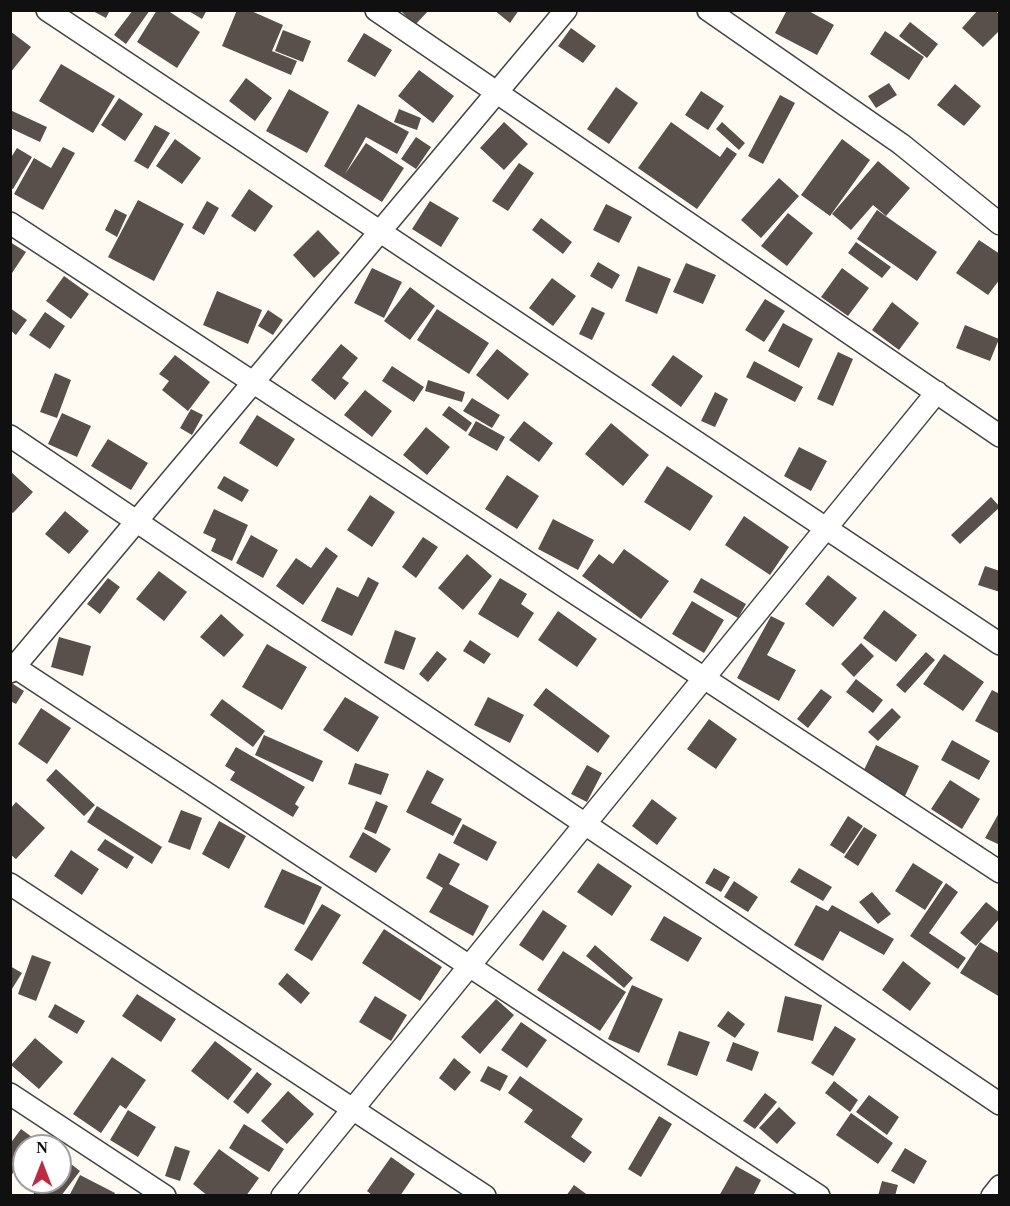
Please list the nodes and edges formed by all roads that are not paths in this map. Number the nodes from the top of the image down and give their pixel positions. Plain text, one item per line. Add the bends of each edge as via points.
1 (47, 10) edge
2 (376, 10) edge
3 (566, 10) edge
4 (708, 10) edge
5 (497, 93) junction
6 (10, 223) edge
7 (999, 224) edge
8 (380, 232) junction
9 (254, 382) junction
10 (938, 392) junction
11 (10, 436) edge
12 (999, 436) edge
13 (137, 522) junction
14 (826, 528) junction
15 (999, 644) edge
16 (12, 668) edge
17 (704, 678) junction
18 (585, 824) junction
19 (999, 872) edge
20 (10, 884) edge
21 (469, 966) junction
22 (10, 1094) edge
23 (999, 1104) edge
24 (352, 1109) junction
25 (999, 1186) edge
26 (165, 1196) edge
27 (282, 1196) edge
28 (485, 1196) edge
29 (819, 1196) edge
30 (992, 1196) edge

1 - 8 street
2 - 5 street
3 - 5 street
4 - 7 street via 901,144
5 - 8 street
5 - 10 street
6 - 9 street
8 - 9 street
8 - 14 street
9 - 13 street
9 - 17 street
10 - 12 street
10 - 14 street
11 - 13 street
13 - 16 street
13 - 18 street
14 - 15 street
14 - 17 street
16 - 21 street
17 - 18 street
17 - 19 street
18 - 21 street
18 - 23 street
20 - 24 street
21 - 24 street
21 - 29 street
22 - 26 street
24 - 27 street
24 - 28 street
25 - 30 street

